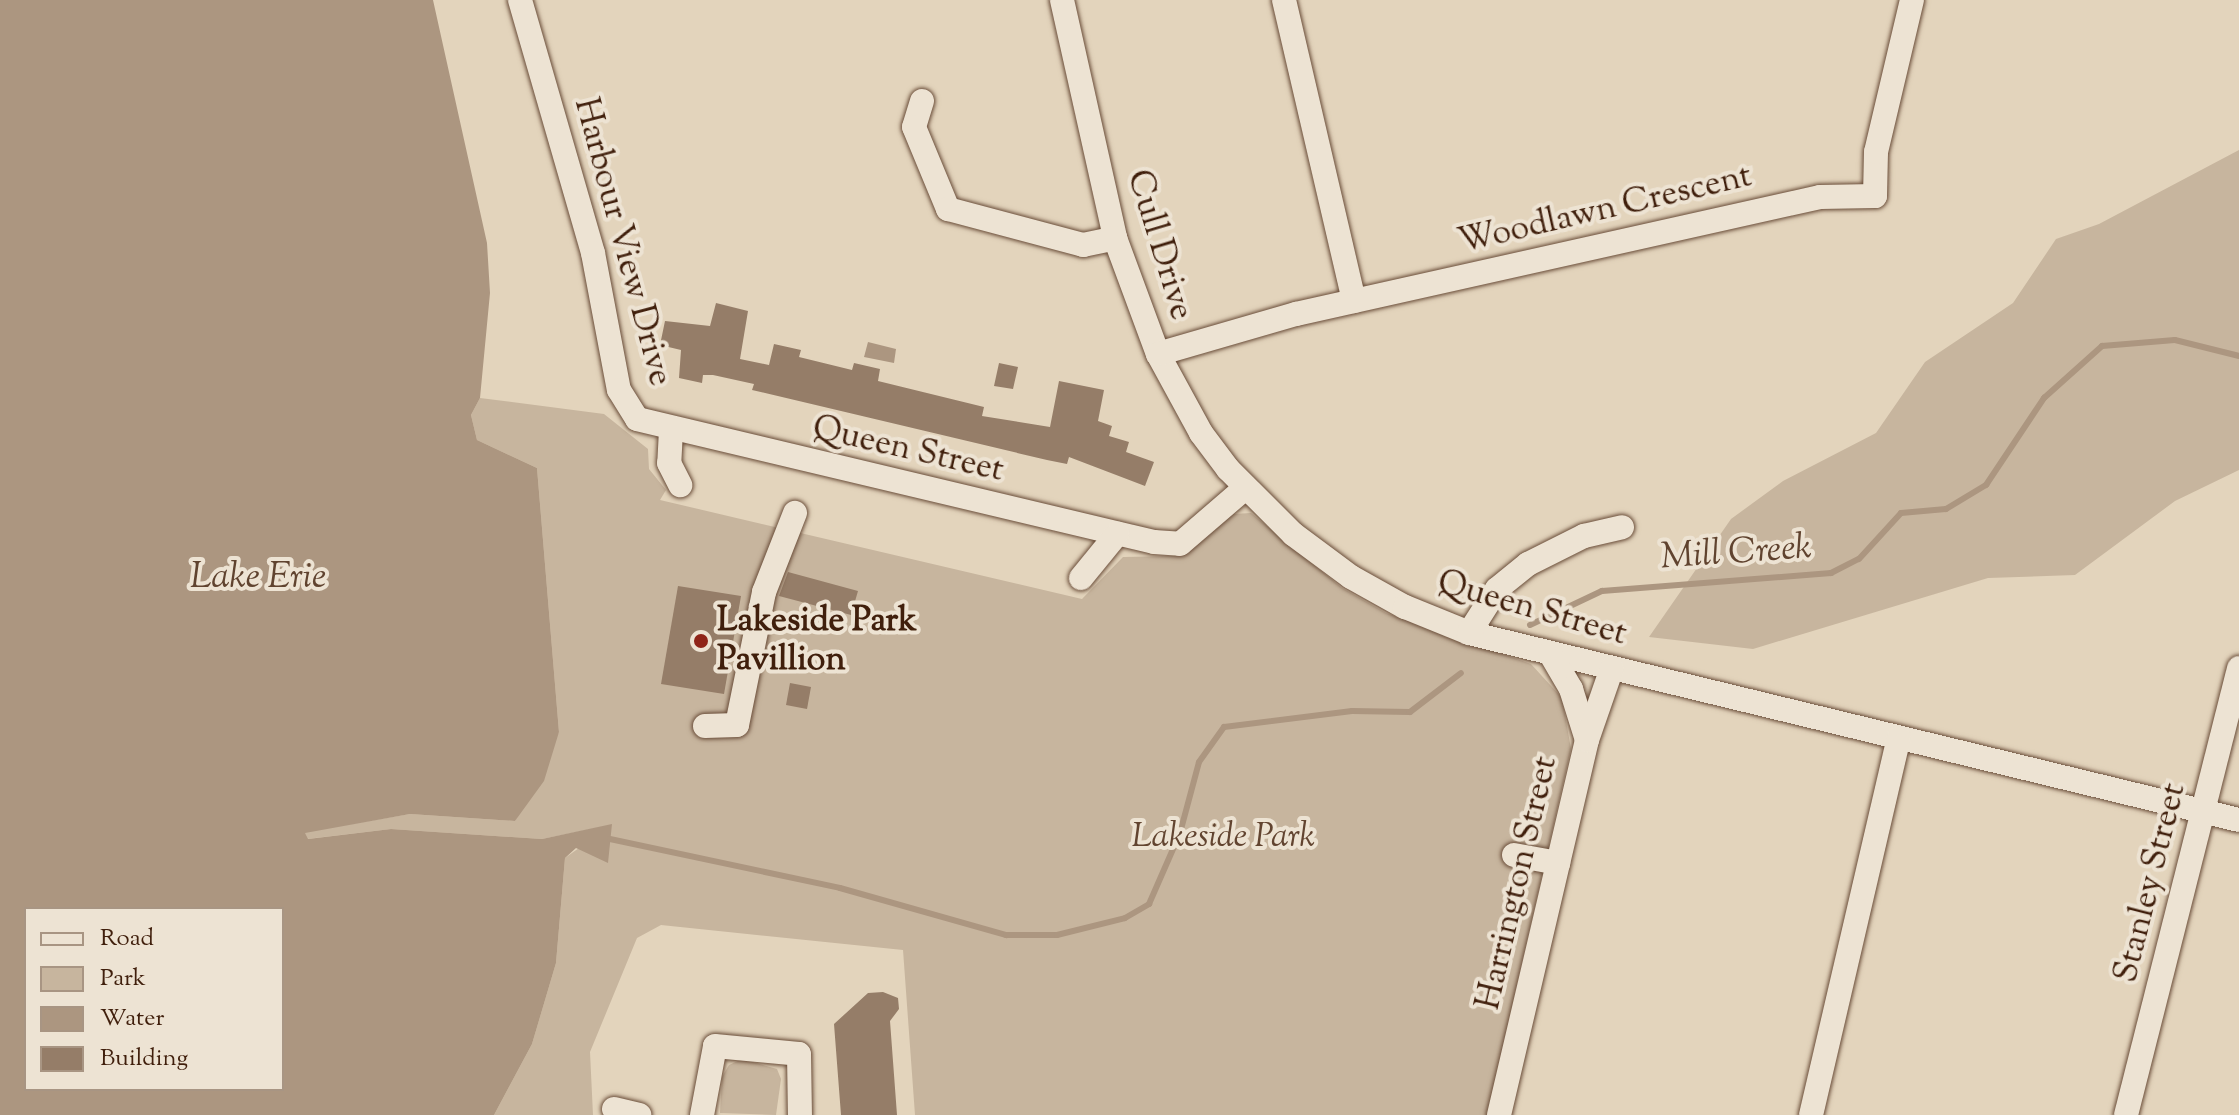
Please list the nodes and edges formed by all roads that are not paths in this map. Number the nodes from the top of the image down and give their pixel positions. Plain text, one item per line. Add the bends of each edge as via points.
1 (520, 0) edge
2 (1062, 0) edge
3 (1284, 0) edge
4 (1912, 0) edge
5 (922, 101) dead end
6 (1115, 238) junction
7 (1354, 301) junction
8 (1158, 354) junction
9 (671, 430) junction
10 (680, 485) dead end
11 (1245, 488) junction
12 (795, 513) dead end
13 (1622, 527) dead end
14 (1117, 534) junction
15 (1081, 578) dead end
16 (1469, 633) junction
17 (1550, 653) junction
18 (1612, 668) junction
19 (2239, 668) edge
20 (705, 726) dead end
21 (1899, 738) junction
22 (1587, 740) junction
23 (2205, 812) junction
24 (2239, 820) edge
25 (1514, 855) dead end
26 (1558, 863) junction
27 (614, 1109) dead end
28 (639, 1115) edge
29 (702, 1115) edge
30 (800, 1115) edge
31 (1499, 1115) edge
32 (1811, 1115) edge
33 (2126, 1115) edge

1 - 9 street, Harbour View Drive via 593,253 619,390 637,419
2 - 6 street, Cull Drive
3 - 7 street
4 - 7 street, Woodlawn Crescent via 1876,152 1875,196 1820,197
5 - 6 street via 914,127 948,209 1083,245
6 - 8 street, Cull Drive
7 - 8 street, Woodlawn Crescent via 1214,334
8 - 11 street, Cull Drive via 1201,433
9 - 10 street via 669,463
9 - 14 street, Queen Street
11 - 14 street, Queen Street via 1180,544
11 - 16 street, Queen Street via 1351,577
12 - 20 street via 764,592 737,725
13 - 16 street via 1590,523 1528,564 1497,589
14 - 15 street
16 - 17 street, Queen Street
17 - 18 street, Queen Street
17 - 22 street via 1571,689
18 - 21 street, Queen Street
18 - 22 street, Harrington Street
19 - 23 street, Stanley Street
21 - 23 street, Queen Street
21 - 32 street
22 - 26 street, Harrington Street
23 - 24 street, Queen Street
23 - 33 street, Stanley Street
25 - 26 street
26 - 31 street, Harrington Street
27 - 28 street
29 - 30 street via 715,1046 799,1054

